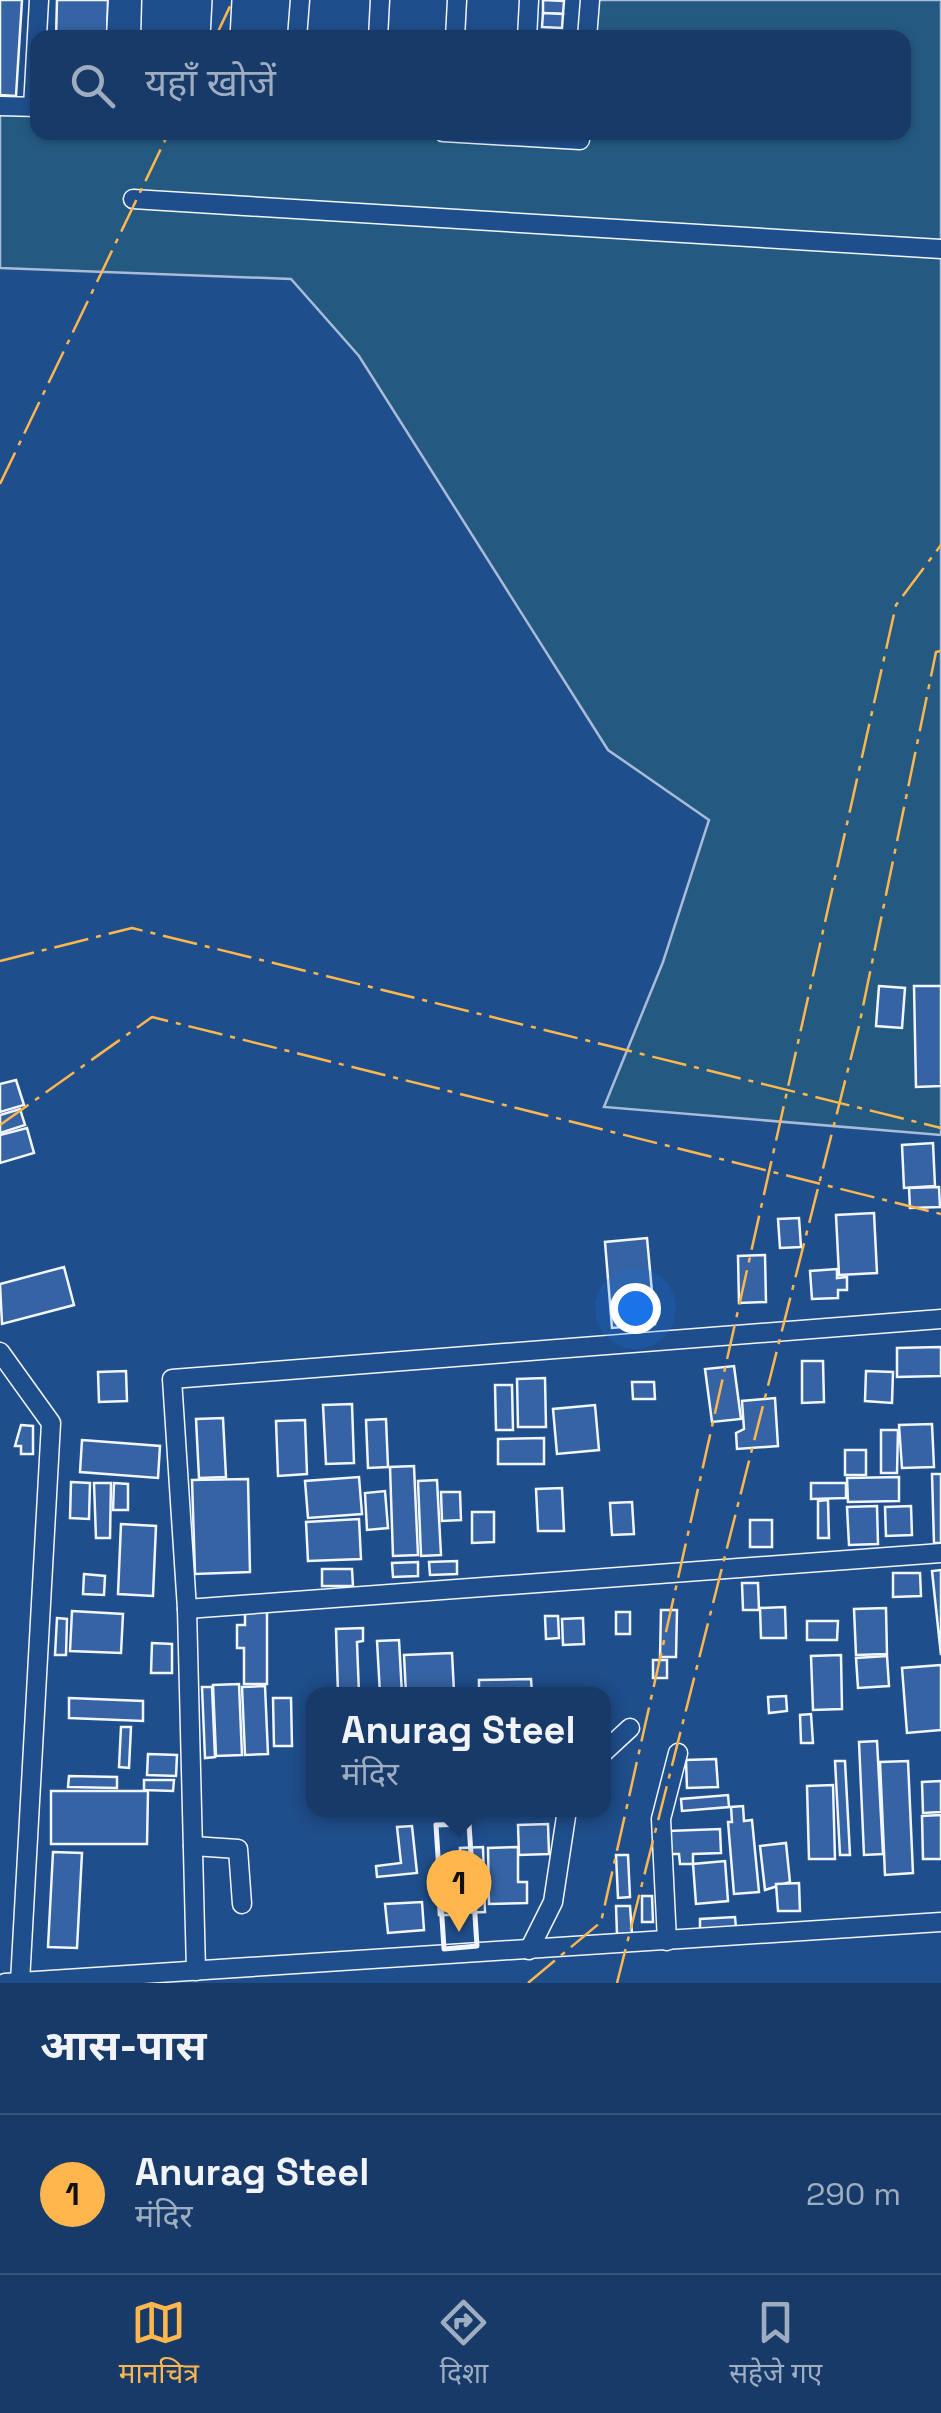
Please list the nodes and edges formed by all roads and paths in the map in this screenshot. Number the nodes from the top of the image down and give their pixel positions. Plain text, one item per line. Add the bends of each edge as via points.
1 (40, 0) edge
2 (118, 0) edge
3 (132, 0) edge
4 (222, 0) edge
5 (300, 0) edge
6 (380, 0) edge
7 (457, 0) edge
8 (529, 0) edge
9 (590, 0) edge
10 (39, 30) edge
11 (116, 30) edge
12 (130, 30) edge
13 (220, 30) edge
14 (298, 30) edge
15 (378, 30) edge
16 (456, 30) edge
17 (527, 30) edge
18 (588, 30) edge
19 (0, 106) edge
20 (30, 107) edge
21 (133, 199) dead end
22 (941, 249) edge
23 (941, 1320) edge
24 (0, 1352) edge
25 (941, 1553) edge
26 (187, 1609) junction
27 (630, 1728) dead end
28 (611, 1746) edge
29 (678, 1752) dead end
30 (566, 1817) edge
31 (193, 1846) junction
32 (242, 1904) dead end
33 (941, 1922) edge
34 (667, 1941) junction
35 (529, 1950) junction
36 (196, 1971) junction
37 (20, 1982) edge
38 (6, 1983) edge

1 - 10 street
2 - 11 street
3 - 12 street
4 - 13 street
5 - 14 street
6 - 15 street
7 - 16 street
8 - 17 street
9 - 18 street
19 - 20 street
21 - 22 street
23 - 26 street via 172,1379
24 - 37 street via 51,1423
25 - 26 street
26 - 31 street
27 - 28 street
29 - 34 street via 661,1819
30 - 35 street via 553,1902
31 - 32 street via 238,1849
31 - 36 street
33 - 34 street
34 - 35 street
35 - 36 street
36 - 37 street
37 - 38 street

